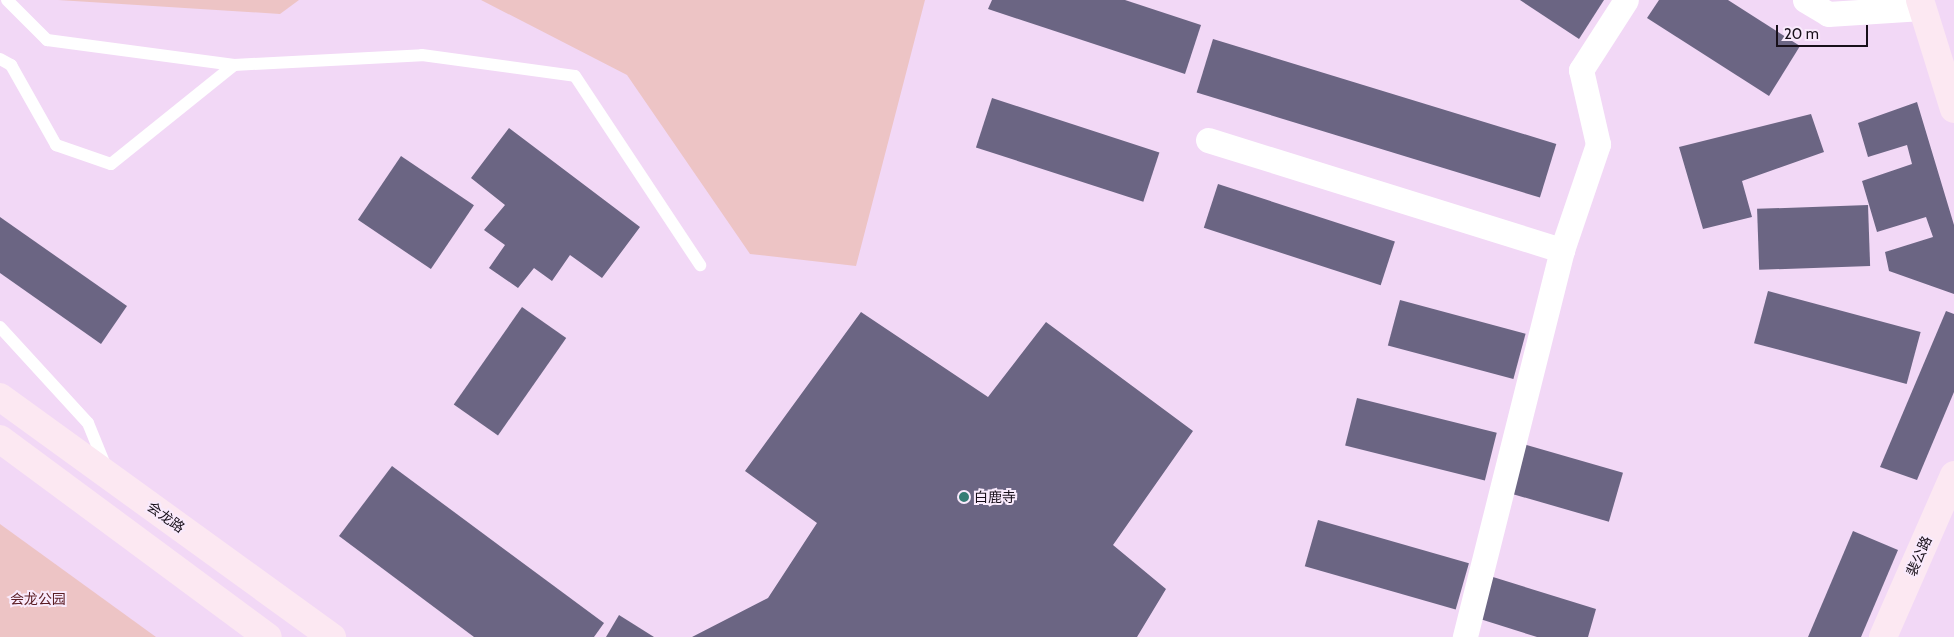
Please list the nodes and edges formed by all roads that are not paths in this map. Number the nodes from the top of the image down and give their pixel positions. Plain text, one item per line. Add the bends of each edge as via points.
1 (7, 0) edge
2 (1626, 0) edge
3 (1805, 0) edge
4 (1921, 4) edge
5 (0, 59) edge
6 (234, 65) junction
7 (1954, 109) edge
8 (1208, 140) dead end
9 (1562, 250) junction
10 (700, 265) dead end
11 (0, 327) edge
12 (0, 397) edge
13 (0, 439) edge
14 (1954, 475) edge
15 (110, 476) junction
16 (268, 637) edge
17 (332, 637) edge
18 (1465, 637) edge
19 (1883, 637) edge

1 - 6 lane via 47,40
2 - 9 street via 1581,70 1598,144
3 - 4 street via 1828,14
4 - 7 street
5 - 6 lane via 11,65 56,145 111,164
6 - 10 lane via 422,54 576,76
8 - 9 street
9 - 18 street
11 - 15 lane via 88,423
12 - 15 street, 会龙路
13 - 16 street
14 - 19 street, 裴公路
15 - 17 street, 会龙路

